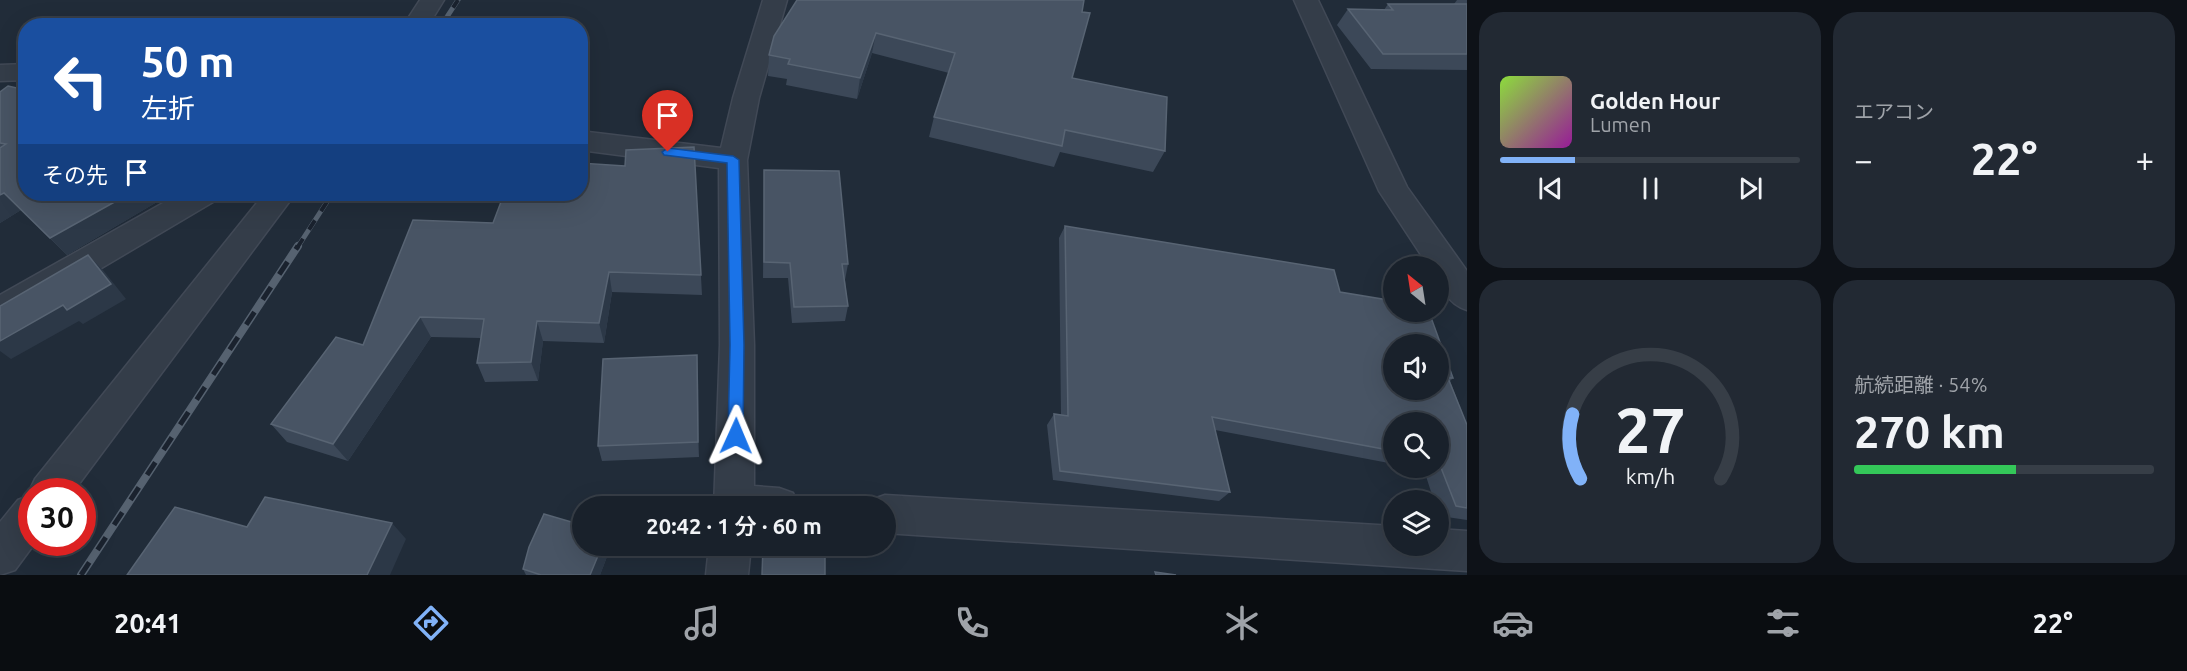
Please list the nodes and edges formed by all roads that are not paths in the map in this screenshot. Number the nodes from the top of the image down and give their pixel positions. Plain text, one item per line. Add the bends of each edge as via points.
1 (432, 0) edge
2 (776, 0) edge
3 (1306, 0) edge
4 (420, 18) edge
5 (18, 72) edge
6 (0, 73) edge
7 (588, 141) edge
8 (733, 160) junction
9 (190, 201) edge
10 (275, 201) edge
11 (1467, 297) edge
12 (0, 311) edge
13 (60, 478) edge
14 (735, 496) edge
15 (896, 515) edge
16 (18, 532) edge
17 (1467, 551) edge
18 (0, 555) edge
19 (729, 556) edge
20 (727, 575) edge

1 - 4 street
2 - 8 street via 749,86
3 - 11 street via 1394,191
5 - 6 street
7 - 8 street
8 - 14 street
9 - 12 street
10 - 13 street
15 - 17 street
16 - 18 street
19 - 20 street

